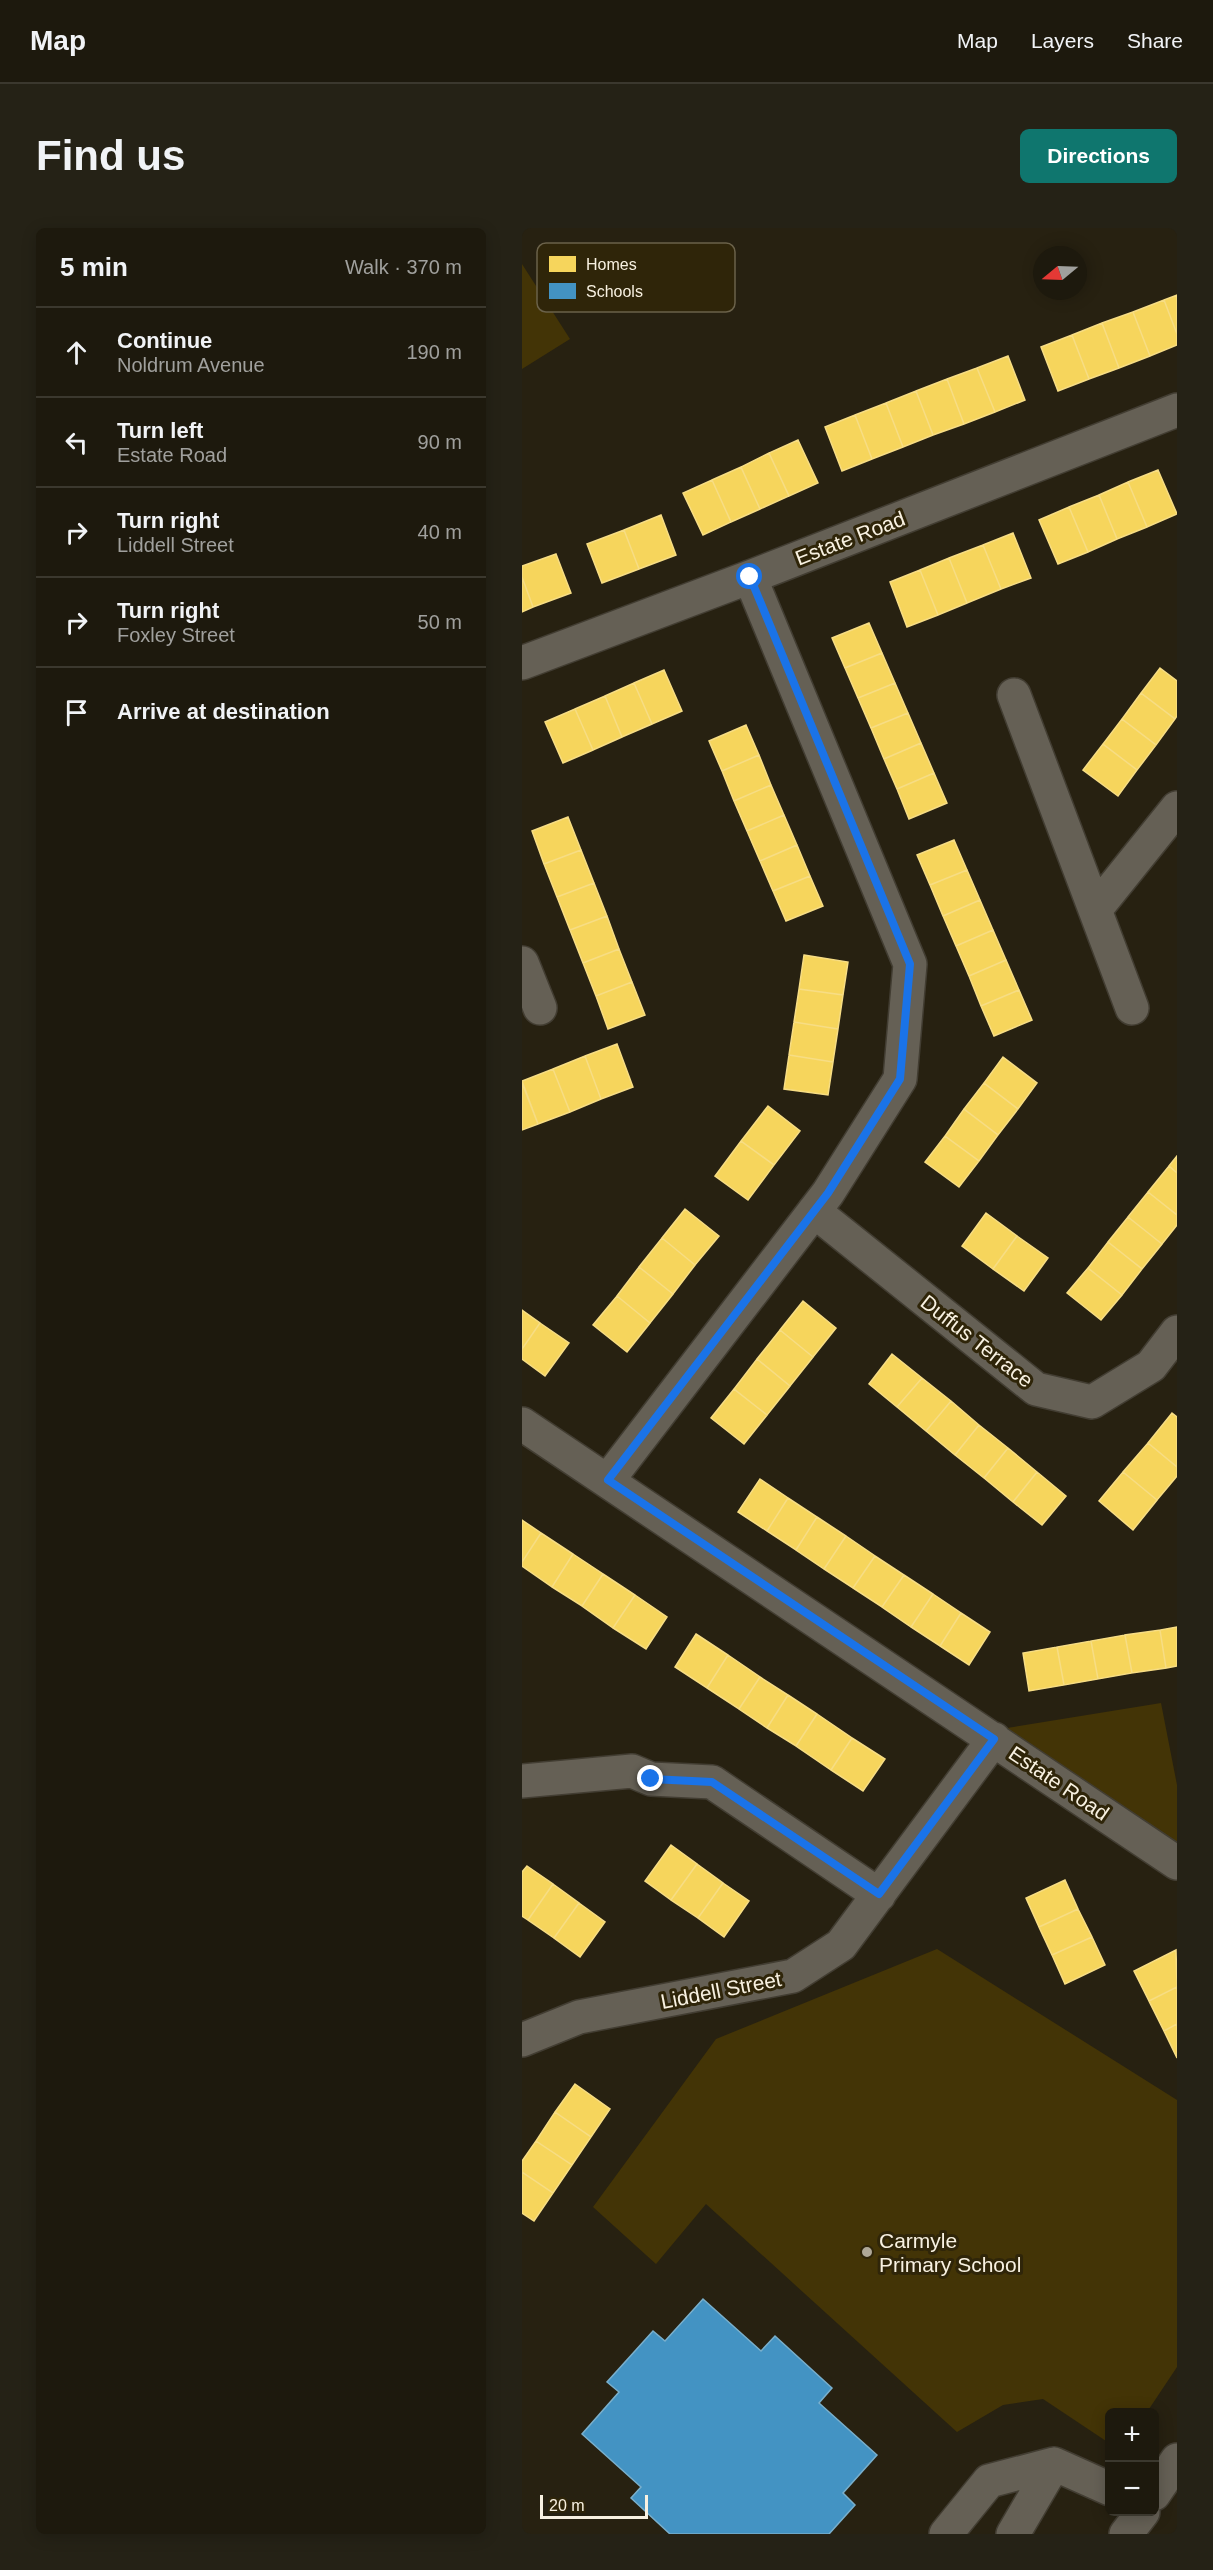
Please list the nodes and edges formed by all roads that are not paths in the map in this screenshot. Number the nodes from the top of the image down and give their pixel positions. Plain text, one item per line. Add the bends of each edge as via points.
1 (1177, 410) edge
2 (750, 577) junction
3 (522, 663) edge
4 (1014, 695) dead end
5 (1177, 808) edge
6 (1095, 910) junction
7 (522, 963) edge
8 (540, 1008) dead end
9 (1132, 1008) dead end
10 (814, 1211) junction
11 (1177, 1332) edge
12 (522, 1424) edge
13 (608, 1480) junction
14 (994, 1739) junction
15 (522, 1782) edge
16 (1177, 1863) edge
17 (879, 1894) junction
18 (522, 2040) edge
19 (1177, 2460) edge
20 (1054, 2464) junction
21 (1105, 2487) edge
22 (1159, 2488) edge
23 (1139, 2516) edge
24 (946, 2534) edge
25 (1013, 2534) edge
26 (1126, 2534) edge

1 - 2 street, Estate Road
2 - 3 street, Estate Road
2 - 10 street via 910,964 900,1079
4 - 6 street
5 - 6 street
6 - 9 street
7 - 8 street
10 - 11 street, Duffus Terrace via 1036,1389 1092,1402 1151,1366
10 - 13 street
12 - 13 street, Estate Road
13 - 14 street, Estate Road
14 - 16 street, Estate Road
14 - 17 street, Liddell Street
15 - 17 street via 632,1771 651,1779 712,1782
17 - 18 street, Liddell Street via 841,1945 793,1976 579,2017
19 - 22 street
20 - 21 street
20 - 24 street via 989,2481
20 - 25 street
23 - 26 street

